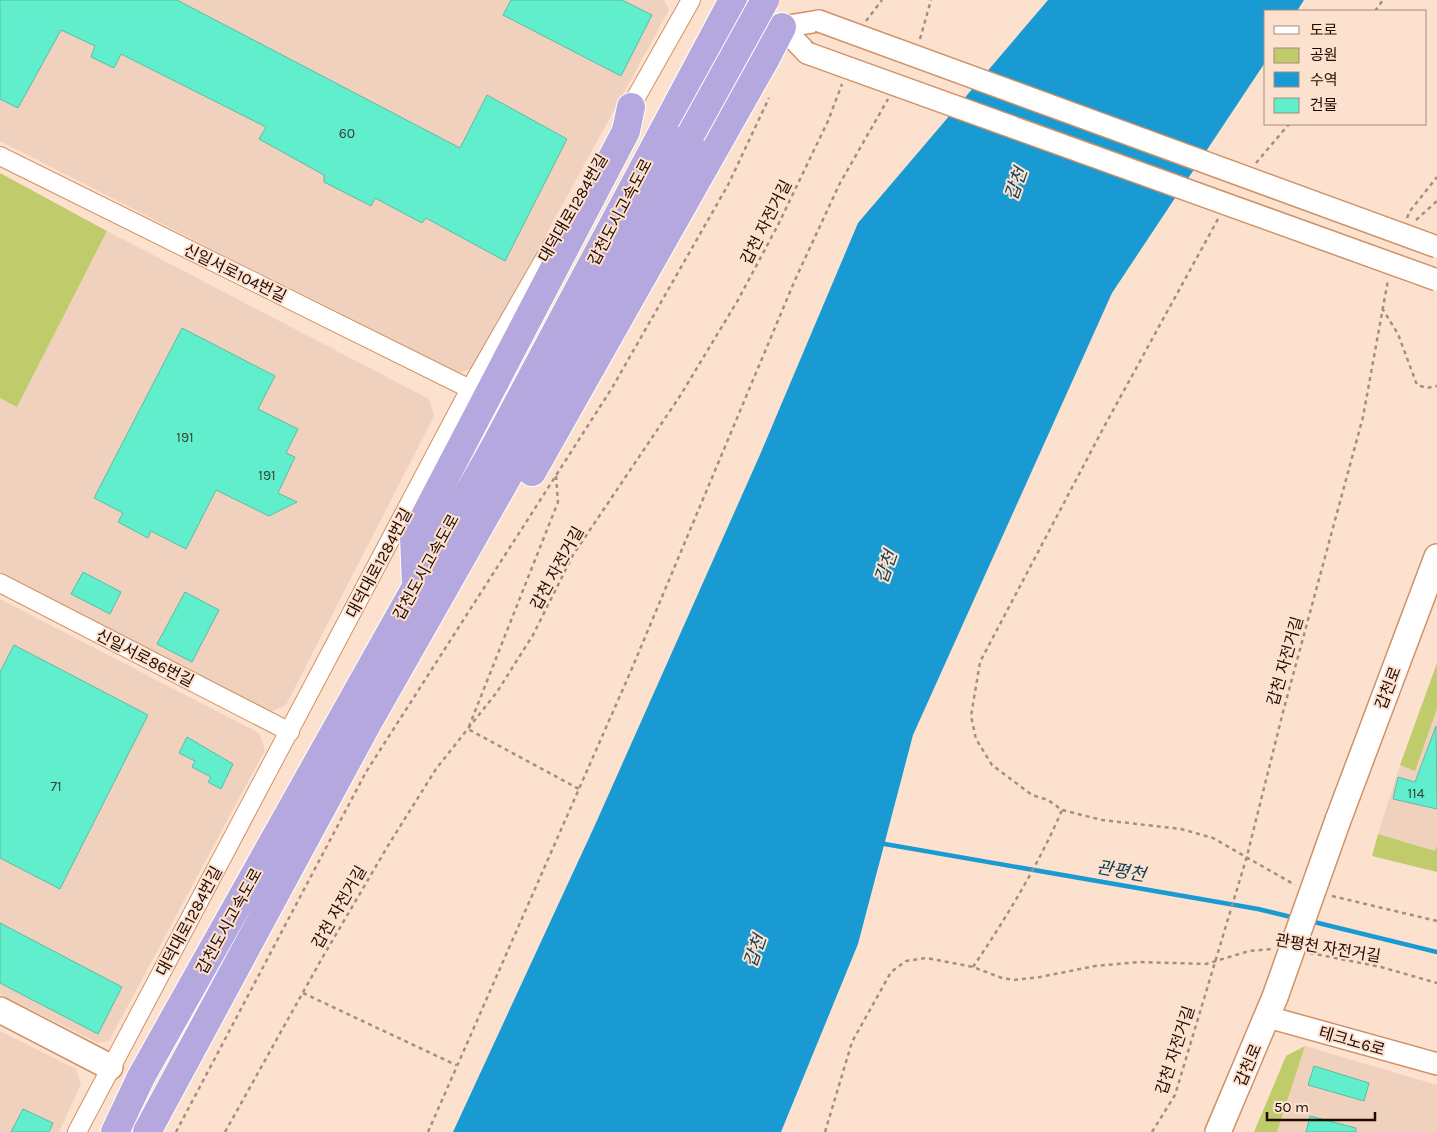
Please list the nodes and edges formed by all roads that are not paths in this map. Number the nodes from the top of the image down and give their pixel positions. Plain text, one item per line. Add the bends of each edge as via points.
1 (691, 0) edge
2 (733, 0) edge
3 (738, 0) edge
4 (765, 0) edge
5 (782, 27) junction
6 (631, 107) junction
7 (679, 128) junction
8 (0, 156) edge
9 (1437, 247) edge
10 (1437, 280) edge
11 (470, 389) junction
12 (1437, 557) edge
13 (451, 578) junction
14 (0, 583) edge
15 (416, 585) junction
16 (290, 732) junction
17 (1271, 1007) junction
18 (0, 1010) edge
19 (1437, 1064) edge
20 (110, 1067) junction
21 (77, 1132) edge
22 (115, 1132) edge
23 (147, 1132) edge
24 (1218, 1132) edge

1 - 6 street, 대덕대로1284번길
2 - 7 highway, 갑천도시고속도로
3 - 5 main road
4 - 7 highway, 갑천도시고속도로, bridge
5 - 9 street, bridge via 819,21
5 - 10 street, bridge via 807,53
5 - 13 highway via 518,497
6 - 11 street, 대덕대로1284번길
6 - 15 highway via 626,131 414,537
7 - 13 highway, 갑천도시고속도로 via 516,462
7 - 15 highway, 갑천도시고속도로
8 - 11 street, 신일서로104번길
11 - 16 street, 대덕대로1284번길
12 - 17 main road, 갑천로, bridge
13 - 23 highway, 갑천도시고속도로 via 366,726
14 - 16 street, 신일서로86번길
15 - 22 highway, 갑천도시고속도로 via 141,1078
16 - 20 street, 대덕대로1284번길
17 - 19 street, 테크노6로
17 - 24 main road, 갑천로
18 - 20 main road
20 - 21 street, 대덕대로1284번길

